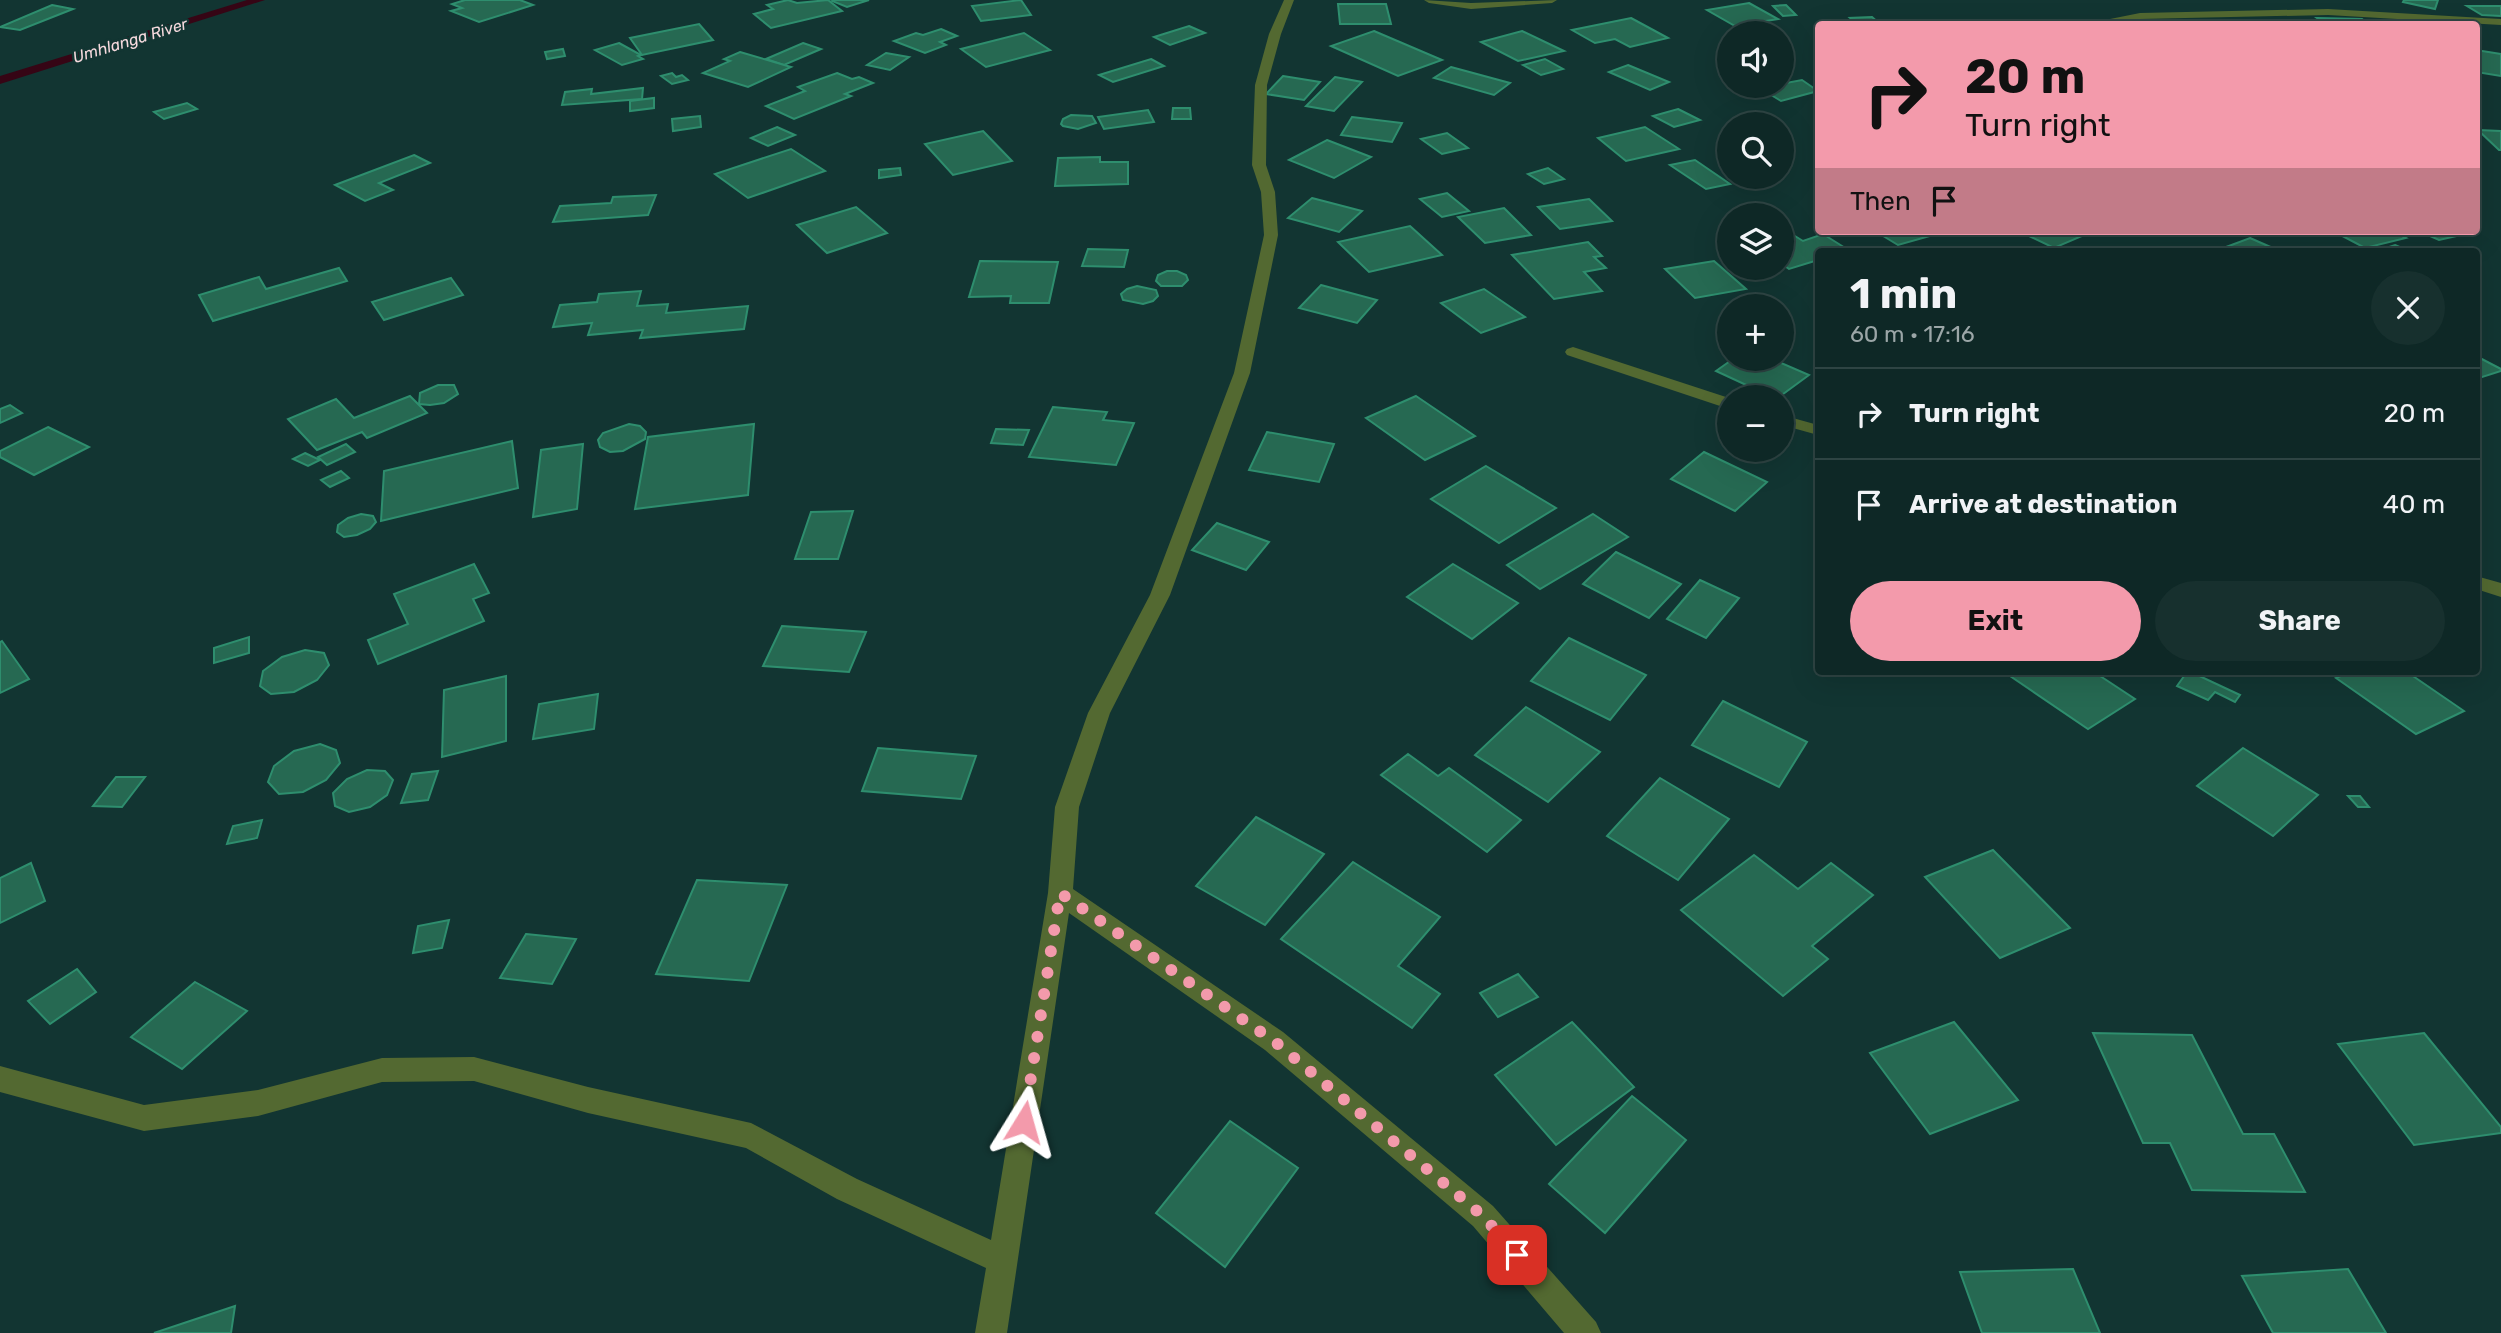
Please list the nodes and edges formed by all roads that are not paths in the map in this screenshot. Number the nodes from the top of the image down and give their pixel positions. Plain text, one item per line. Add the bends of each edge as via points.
1 (1289, 0) edge
2 (1429, 0) edge
3 (1552, 0) edge
4 (2116, 19) dead end
5 (2501, 22) edge
6 (1573, 352) dead end
7 (1717, 400) edge
8 (1794, 423) edge
9 (1815, 429) edge
10 (2480, 583) edge
11 (2501, 590) edge
12 (1060, 893) junction
13 (0, 1079) edge
14 (1004, 1261) junction
15 (991, 1333) edge
16 (1584, 1333) edge

1 - 12 street via 1261,85 1259,165 1268,192 1271,235 1242,373 1160,595 1099,713 1067,807
2 - 3 street via 1471,6
4 - 5 street via 2328,12
6 - 7 street
8 - 9 street
10 - 11 street
12 - 14 street
12 - 16 street via 1274,1041 1483,1216
13 - 14 street via 144,1118 258,1103 382,1070 474,1069 751,1136 847,1189
14 - 15 street

